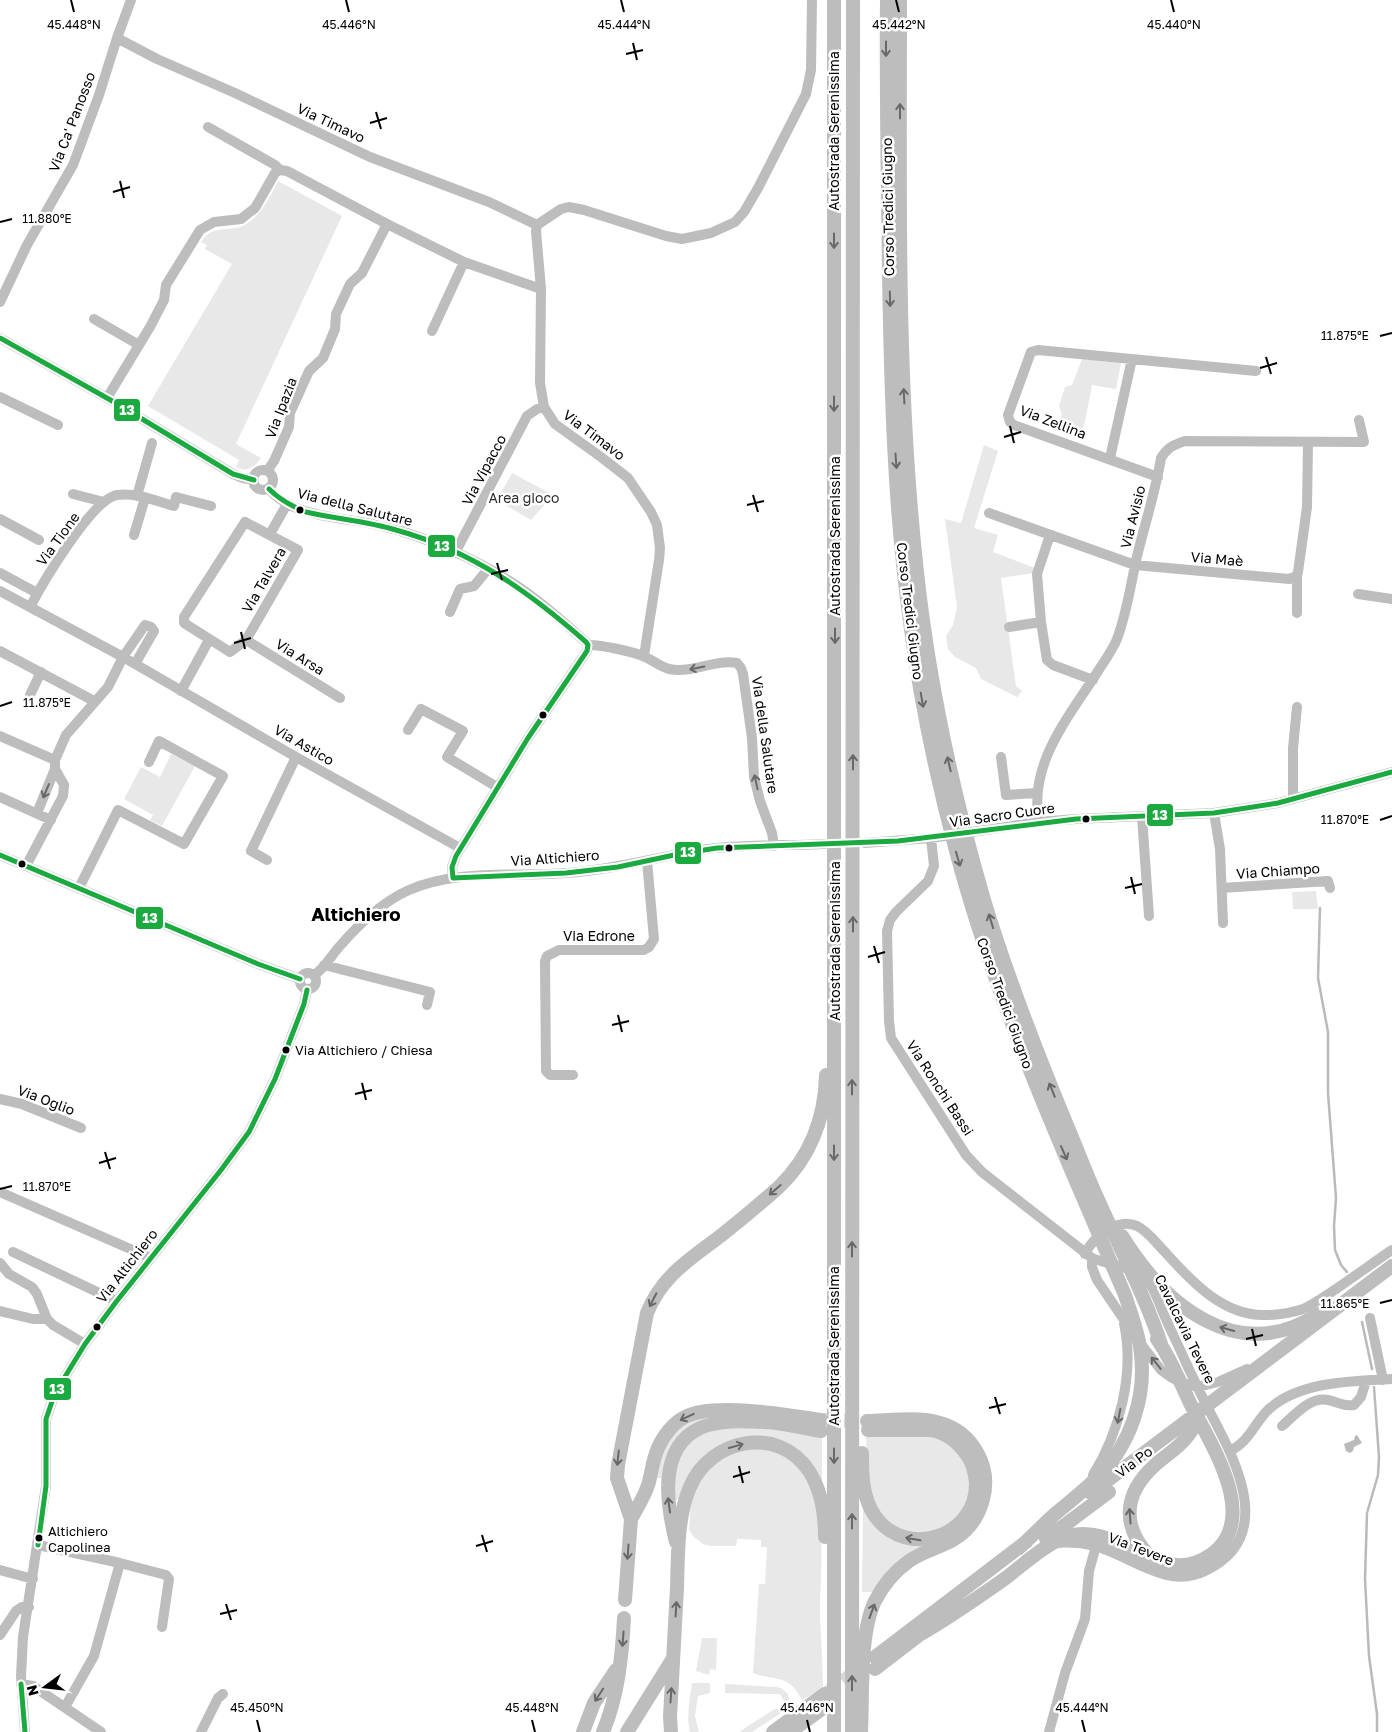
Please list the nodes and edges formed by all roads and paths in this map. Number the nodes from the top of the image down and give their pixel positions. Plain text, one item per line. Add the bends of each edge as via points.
1 (131, 0) edge
2 (812, 0) edge
3 (834, 0) edge
4 (853, 0) edge
5 (886, 0) edge
6 (900, 0) edge
7 (117, 38) junction
8 (208, 127) dead end
9 (280, 170) junction
10 (387, 224) junction
11 (537, 225) junction
12 (464, 262) junction
13 (541, 290) junction
14 (0, 302) edge
15 (94, 319) dead end
16 (432, 331) dead end
17 (0, 338) edge
18 (139, 345) junction
19 (1132, 360) junction
20 (1256, 371) dead end
21 (0, 397) edge
22 (107, 398) junction
23 (544, 407) junction
24 (1359, 420) dead end
25 (58, 425) dead end
26 (1308, 442) junction
27 (152, 444) dead end
28 (1110, 458) junction
29 (267, 471) junction
30 (1158, 476) junction
31 (254, 480) junction
32 (269, 489) junction
33 (72, 494) dead end
34 (141, 497) junction
35 (104, 502) junction
36 (287, 504) junction
37 (211, 506) dead end
38 (989, 513) dead end
39 (0, 519) edge
40 (270, 534) junction
41 (134, 535) dead end
42 (1050, 535) junction
43 (40, 540) dead end
44 (455, 553) junction
45 (1135, 565) junction
46 (488, 569) junction
47 (0, 573) edge
48 (1297, 576) junction
49 (0, 591) edge
50 (37, 593) junction
51 (1358, 594) dead end
52 (1392, 599) edge
53 (30, 606) junction
54 (450, 612) dead end
55 (1298, 613) dead end
56 (916, 616) junction
57 (184, 617) junction
58 (1041, 622) junction
59 (1009, 627) dead end
60 (209, 640) junction
61 (246, 640) junction
62 (235, 648) junction
63 (587, 648) junction
64 (0, 651) edge
65 (644, 656) junction
66 (123, 657) junction
67 (135, 664) junction
68 (41, 672) junction
69 (1093, 680) junction
70 (181, 691) junction
71 (30, 695) dead end
72 (340, 698) dead end
73 (94, 702) junction
74 (1297, 707) dead end
75 (408, 730) dead end
76 (0, 736) edge
77 (296, 757) junction
78 (1001, 757) dead end
79 (148, 762) dead end
80 (55, 765) junction
81 (1392, 772) edge
82 (497, 788) junction
83 (1038, 793) junction
84 (0, 796) edge
85 (1293, 799) junction
86 (36, 813) junction
87 (1214, 813) junction
88 (1142, 816) junction
89 (51, 820) junction
90 (1039, 822) junction
91 (931, 838) junction
92 (822, 844) dead end
93 (866, 844) dead end
94 (774, 846) junction
95 (460, 848) junction
96 (0, 856) edge
97 (267, 860) dead end
98 (647, 861) junction
99 (26, 866) junction
100 (453, 878) junction
101 (79, 888) junction
102 (1222, 888) junction
103 (1330, 888) dead end
104 (1149, 916) dead end
105 (1223, 923) dead end
106 (324, 966) junction
107 (314, 975) junction
108 (300, 979) junction
109 (307, 990) junction
110 (835, 1000) junction
111 (427, 1005) dead end
112 (572, 1075) dead end
113 (0, 1099) edge
114 (82, 1128) dead end
115 (1071, 1135) junction
116 (0, 1192) edge
117 (1082, 1195) junction
118 (1392, 1250) edge
119 (13, 1252) dead end
120 (1088, 1256) junction
121 (151, 1258) junction
122 (0, 1262) edge
123 (1392, 1266) edge
124 (1392, 1277) edge
125 (852, 1298) junction
126 (116, 1301) junction
127 (0, 1311) edge
128 (1122, 1316) junction
129 (1370, 1318) dead end
130 (47, 1319) junction
131 (85, 1344) junction
132 (1162, 1347) junction
133 (1278, 1353) junction
134 (1388, 1380) edge
135 (1366, 1381) junction
136 (1215, 1411) dead end
137 (1282, 1426) dead end
138 (1214, 1435) junction
139 (1230, 1451) junction
140 (1087, 1487) junction
141 (631, 1519) junction
142 (1052, 1544) junction
143 (38, 1545) junction
144 (1096, 1546) junction
145 (1019, 1548) junction
146 (678, 1552) junction
147 (1152, 1558) junction
148 (120, 1563) junction
149 (0, 1570) edge
150 (33, 1580) junction
151 (625, 1600) dead end
152 (834, 1604) junction
153 (29, 1607) junction
154 (624, 1618) dead end
155 (162, 1627) dead end
156 (921, 1634) junction
157 (0, 1635) edge
158 (674, 1658) junction
159 (622, 1661) junction
160 (21, 1684) junction
161 (223, 1694) dead end
162 (65, 1707) junction
163 (25, 1732) edge
164 (101, 1732) edge
165 (201, 1732) edge
166 (583, 1732) edge
167 (603, 1732) edge
168 (627, 1732) edge
169 (671, 1732) edge
170 (773, 1732) edge
171 (791, 1732) edge
172 (834, 1732) edge
173 (852, 1732) edge
174 (861, 1732) edge
175 (1049, 1732) edge

1 - 7 street, Via Ca' Panosso
2 - 11 street via 811,70 806,94 758,188 735,222 711,233 682,239 569,207
3 -> 110 highway, Autostrada Serenissima
125 -> 4 highway, Autostrada Serenissima
5 -> 56 highway, Corso Tredici Giugno via 891,378 901,534
56 -> 6 highway, Corso Tredici Giugno via 903,384
7 - 11 street, Via Timavo via 354,150 489,202
7 - 14 street, Via Ca' Panosso via 73,165 27,245
8 - 9 street
9 - 10 street
9 - 18 street via 255,208 242,219 214,222 200,230 166,285 162,306
10 - 12 street
10 - 29 street, Via Ipazia via 362,273 350,284 336,314 335,330 323,358 309,371 290,413 289,427
11 - 13 street, Via Timavo
12 - 13 street
12 - 16 street
13 - 23 street, Via Timavo via 540,383
15 - 18 street
17 - 22 street, Via della Salutare
18 - 22 street
19 - 20 street, Via Zellina
19 - 28 street
19 - 28 street, Via Zellina via 1035,350 1028,355 1008,415 1014,425
21 - 25 street
22 - 31 street, Via della Salutare via 233,474
23 - 44 street, Via Vipacco via 528,416
23 - 65 street, Via Timavo via 555,424 628,478 657,525 660,560
24 - 26 street, Via Avisio via 1364,442
26 - 30 street, Via Avisio via 1185,441 1171,445 1166,451 1161,458
26 - 48 street via 1307,507
27 - 34 street
28 - 30 street, Via Zellina
29 - 31 street via 258,472
29 - 32 street via 273,480
30 - 45 street, Via Avisio
31 - 32 street, Via della Salutare via 260,490
32 - 36 street, Via della Salutare
33 - 35 street, Via Tione
34 - 35 street, Via Tione via 116,495
34 - 37 street, Via Tione via 174,506 176,497
34 - 41 street
35 - 50 street, Via Tione via 63,551
36 - 40 street, Via Talvera
36 - 44 street, Via della Salutare via 311,512 402,530
38 - 42 street, Via Maè
39 - 43 street
40 - 57 street, Via Talvera via 245,522
40 - 61 street, Via Talvera via 298,550
42 - 45 street, Via Maè
42 - 58 street via 1037,574
44 - 46 street, Via della Salutare
45 - 48 street, Via Maè via 1289,579
45 - 69 street, Via Avisio via 1117,639
46 - 54 street via 474,586 460,589
46 - 63 street, Via della Salutare via 538,601
47 - 50 street
48 - 55 street
49 - 53 street, Via Astico
50 - 53 street, Via Tione
51 - 52 street
53 - 66 street, Via Astico
115 -> 56 highway, Corso Tredici Giugno via 1020,1007 980,884
56 -> 117 highway, Corso Tredici Giugno via 924,711 971,903 1020,1049
57 - 60 street via 184,623
57 - 62 street
58 - 59 street
58 - 69 street via 1049,664
60 - 62 street via 230,652
60 - 70 street
61 - 62 street, Via Talvera
61 - 72 street, Via Arsa
63 - 65 street, Via della Salutare via 592,645
63 - 82 street
64 - 68 street
94 -> 65 street, Via della Salutare via 754,777 752,738 741,668 729,662 683,670 667,669
66 - 67 street, Via Astico
66 - 67 street via 142,627 151,628 154,631 152,637
66 - 73 street via 108,687
67 - 70 street, Via Astico
68 - 71 street
68 - 73 street
69 - 83 street, Via Avisio via 1050,746
70 - 77 street, Via Astico
73 - 80 street via 66,735
74 - 85 street
75 - 82 street via 421,709 463,731 447,757
76 - 80 street
77 - 95 street, Via Astico
77 - 97 street via 251,851
78 - 83 street via 1006,795
79 - 101 street via 159,742 223,776 184,844 118,810
80 -> 86 street
80 - 89 street via 64,785 63,796
81 - 85 street, Via Sacro Cuore
82 - 95 street
83 - 90 street, Via Avisio
84 - 86 street
85 - 87 street, Via Sacro Cuore
86 - 89 street
87 - 88 street, Via Sacro Cuore
87 - 102 street, Via Chiampo
88 - 90 street, Via Sacro Cuore
88 - 104 street
89 - 99 street
90 - 91 street, Via Sacro Cuore
91 - 93 street, Via Sacro Cuore
91 - 120 street, Via Ronchi Bassi via 934,866 928,881 890,920 891,1038 966,1155 982,1172
92 - 94 street, Via Altichiero
94 - 98 street, Via Altichiero via 708,849
95 - 100 street via 453,863
96 - 99 street
98 - 100 street, Via Altichiero via 566,873
98 - 112 street, Via Edrone via 654,939 649,947 644,950 559,950 547,956 545,961 546,1071 550,1075
99 - 101 street
100 - 106 street, Via Altichiero via 418,887 391,900 365,920
101 - 108 street
102 - 103 street, Via Chiampo via 1328,881
102 - 105 street, Via Chiampo
106 - 107 street, Via Altichiero
106 - 111 street via 430,992
107 - 108 street, Via Altichiero via 305,973
107 - 109 street, Via Altichiero via 316,985
108 - 109 street via 300,984
109 - 121 street, Via Altichiero via 275,1079 249,1132
110 -> 141 highway via 828,1039 824,1101 803,1160 779,1187 665,1282 647,1313 618,1465 617,1478
110 -> 152 highway, Autostrada Serenissima
113 - 114 street, Via Oglio via 22,1104
123 -> 115 highway via 1311,1318 1291,1327 1244,1333 1222,1328 1199,1318 1153,1280 1111,1218
115 - 132 highway via 1099,1204 1153,1319
116 - 121 street
117 - 132 highway via 1146,1322
117 - 140 highway via 1134,1321 1141,1353 1142,1384 1126,1439 1110,1463
118 - 120 street via 1303,1309 1263,1315 1237,1310 1216,1301 1192,1281 1150,1236 1128,1223 1111,1228 1092,1242
119 - 126 street
120 - 128 street via 1097,1280
120 - 138 street, Cavalcavia Tevere via 1141,1273 1149,1284
121 - 126 street, Via Altichiero
122 - 130 street via 9,1274 32,1287
123 - 133 highway, Via Po
124 - 136 highway
173 -> 125 highway, Autostrada Serenissima
174 -> 125 highway via 866,1636 875,1601 890,1578 908,1561 952,1541 971,1525 983,1501 985,1482 983,1465 976,1450 952,1426 930,1420 867,1426 936,1431 954,1440 973,1467 976,1490 964,1517 937,1537 908,1538 885,1527 875,1516 862,1472 862,1370
126 - 131 street, Via Altichiero
127 - 130 street
133 -> 128 street via 1239,1374 1198,1387 1161,1370
128 -> 140 street via 1128,1354 1120,1415 1112,1440
129 - 134 street
130 - 131 street
131 - 143 street, Via Altichiero via 55,1393 46,1419 46,1486
132 - 138 highway
133 - 145 highway, Via Po
134 - 135 street
135 - 137 street via 1361,1397 1354,1405 1314,1400
135 - 139 street via 1301,1390 1284,1398 1269,1409 1240,1444
138 - 139 street, Cavalcavia Tevere
138 - 147 highway via 1232,1499 1233,1516 1227,1536 1204,1560 1176,1565
139 - 144 street, Via Tevere via 1242,1484 1246,1511 1238,1542 1214,1566 1195,1575 1175,1577
140 - 145 highway
146 -> 141 highway via 669,1510 668,1485 672,1460 693,1432 711,1425 753,1422 821,1426 772,1413 748,1411 709,1411 686,1416 671,1428 658,1448 649,1482
141 -> 151 highway
142 - 144 street, Via Tevere
142 - 147 highway via 1068,1536 1092,1534
142 - 156 highway via 962,1610
143 - 148 street
143 - 150 street, Via Altichiero
144 - 175 street, Via Tevere via 1089,1572 1085,1619 1065,1673
145 - 156 highway, Via Po via 875,1663
146 -> 152 highway via 687,1494 693,1480 710,1459 739,1444 762,1442 775,1445 799,1460 808,1470 820,1496 825,1524 826,1573
158 -> 146 highway
147 -> 156 highway, Via Po via 1133,1532 1129,1515 1132,1498 1139,1482 1187,1439 1193,1428
148 - 155 street via 169,1579
148 - 162 street via 94,1656
149 - 150 street
150 - 153 street, Via Altichiero
152 - 172 highway, Autostrada Serenissima
153 - 157 street via 16,1611
153 - 160 street, Via Altichiero via 23,1637
154 -> 159 highway
158 - 168 highway
169 -> 158 highway
159 -> 166 highway via 594,1703
159 - 167 highway
160 - 162 street via 33,1686
160 - 163 street, Via Altichiero
161 - 165 street
162 - 164 street
170 - 171 highway via 824,1701

